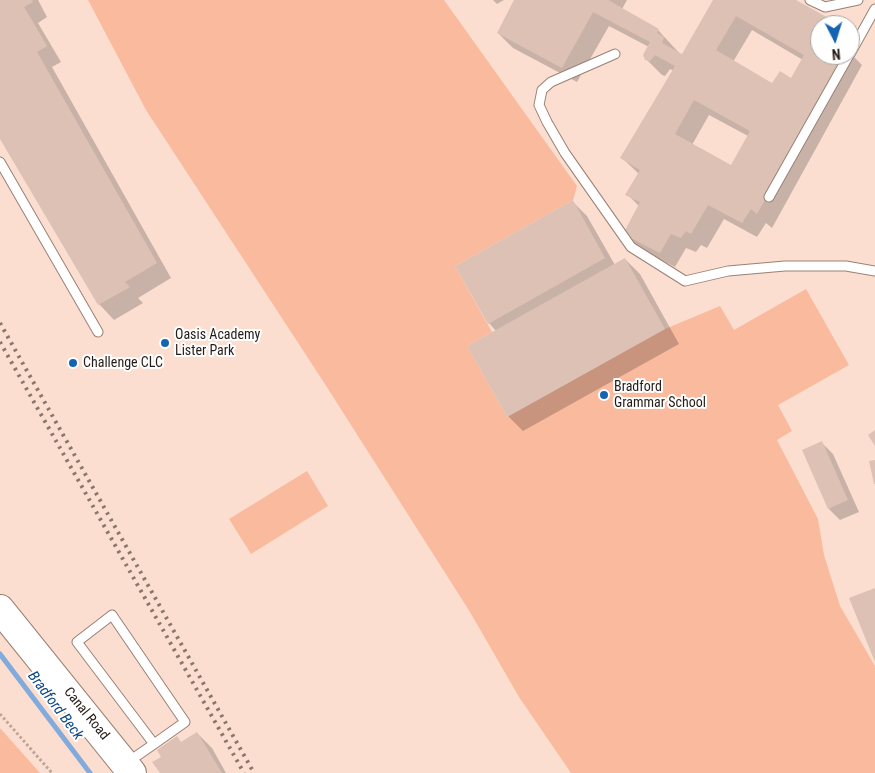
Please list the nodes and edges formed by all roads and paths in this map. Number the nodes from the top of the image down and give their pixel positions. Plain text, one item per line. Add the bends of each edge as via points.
1 (810, 0) edge
2 (858, 0) edge
3 (875, 9) edge
4 (860, 36) edge
5 (615, 54) dead end
6 (844, 65) edge
7 (0, 162) edge
8 (770, 197) dead end
9 (875, 271) edge
10 (98, 332) dead end
11 (0, 609) edge
12 (0, 714) edge
13 (154, 744) junction
14 (129, 768) edge
15 (52, 773) edge

1 - 2 lane via 825,7 836,7
3 - 4 lane
5 - 9 lane via 551,82 542,90 539,104 565,153 631,247 685,281 728,271 785,266 846,266
6 - 8 lane
7 - 10 lane
11 - 14 main road, Canal Road
12 - 15 path
13 - 13 lane via 185,722 112,615 77,642
13 - 14 lane

